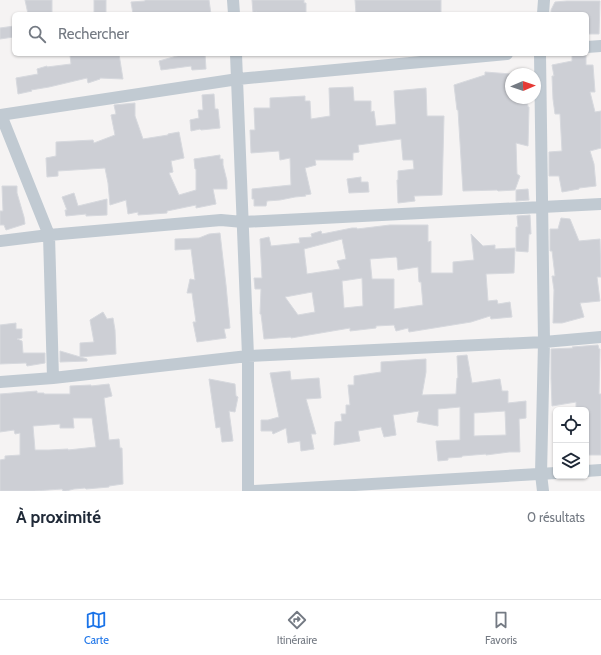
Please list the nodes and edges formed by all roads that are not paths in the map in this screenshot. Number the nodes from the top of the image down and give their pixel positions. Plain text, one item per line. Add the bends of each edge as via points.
1 (233, 0) edge
2 (544, 0) edge
3 (234, 12) edge
4 (543, 12) edge
5 (601, 46) edge
6 (589, 47) edge
7 (236, 56) edge
8 (485, 56) edge
9 (540, 56) edge
10 (238, 79) junction
11 (0, 115) edge
12 (601, 204) edge
13 (542, 207) junction
14 (243, 222) junction
15 (49, 235) junction
16 (0, 241) edge
17 (601, 337) edge
18 (544, 342) junction
19 (248, 356) junction
20 (53, 378) junction
21 (0, 382) edge
22 (601, 470) edge
23 (589, 471) edge
24 (553, 473) edge
25 (541, 474) junction
26 (248, 491) edge
27 (254, 491) edge
28 (543, 491) edge

1 - 3 street
2 - 4 street
5 - 6 street
7 - 10 street
8 - 10 street
9 - 13 street
10 - 11 street
10 - 14 street
11 - 15 street
12 - 13 street
13 - 14 street
13 - 18 street
14 - 15 street via 221,220
14 - 19 street
15 - 16 street
15 - 20 street
17 - 18 street
18 - 19 street
18 - 25 street
19 - 20 street
19 - 26 street
20 - 21 street
22 - 23 street
24 - 25 street
25 - 27 street
25 - 28 street

